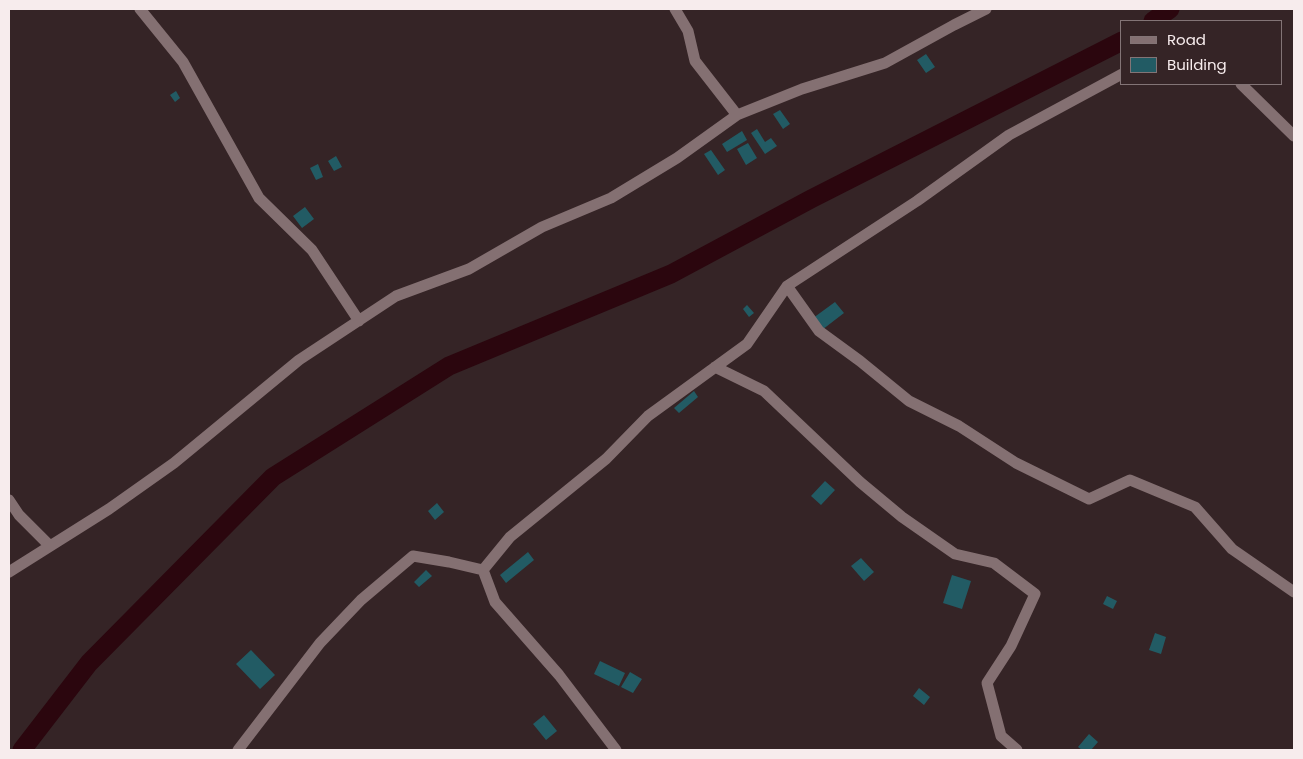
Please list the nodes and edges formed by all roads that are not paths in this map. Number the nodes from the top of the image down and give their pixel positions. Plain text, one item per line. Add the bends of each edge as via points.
1 (140, 9) edge
2 (675, 9) edge
3 (986, 9) edge
4 (1120, 75) edge
5 (1242, 85) edge
6 (737, 115) junction
7 (1294, 136) edge
8 (787, 286) junction
9 (359, 321) junction
10 (715, 367) junction
11 (9, 500) edge
12 (49, 545) junction
13 (483, 570) junction
14 (9, 572) edge
15 (1294, 592) edge
16 (238, 750) edge
17 (616, 750) edge
18 (1017, 750) edge

1 - 9 street via 183,62 259,198 312,250
2 - 6 street via 688,31 695,61
3 - 6 street via 884,63 802,89
4 - 8 street via 1009,135 917,201
5 - 7 street
6 - 9 street via 677,158 611,198 542,227 469,269 396,296
8 - 10 street via 747,344
8 - 15 street via 819,331 909,401 959,426 1016,463 1089,499 1130,480 1195,507 1232,550
9 - 12 street via 299,360 174,463 109,509
10 - 13 street via 648,416 606,459 510,537
10 - 18 street via 764,390 860,482 902,517 955,554 994,563 1035,594 1010,646 987,683 1001,736
11 - 12 street
12 - 14 street
13 - 16 street via 413,556 360,600 320,643
13 - 17 street via 495,602 559,675

